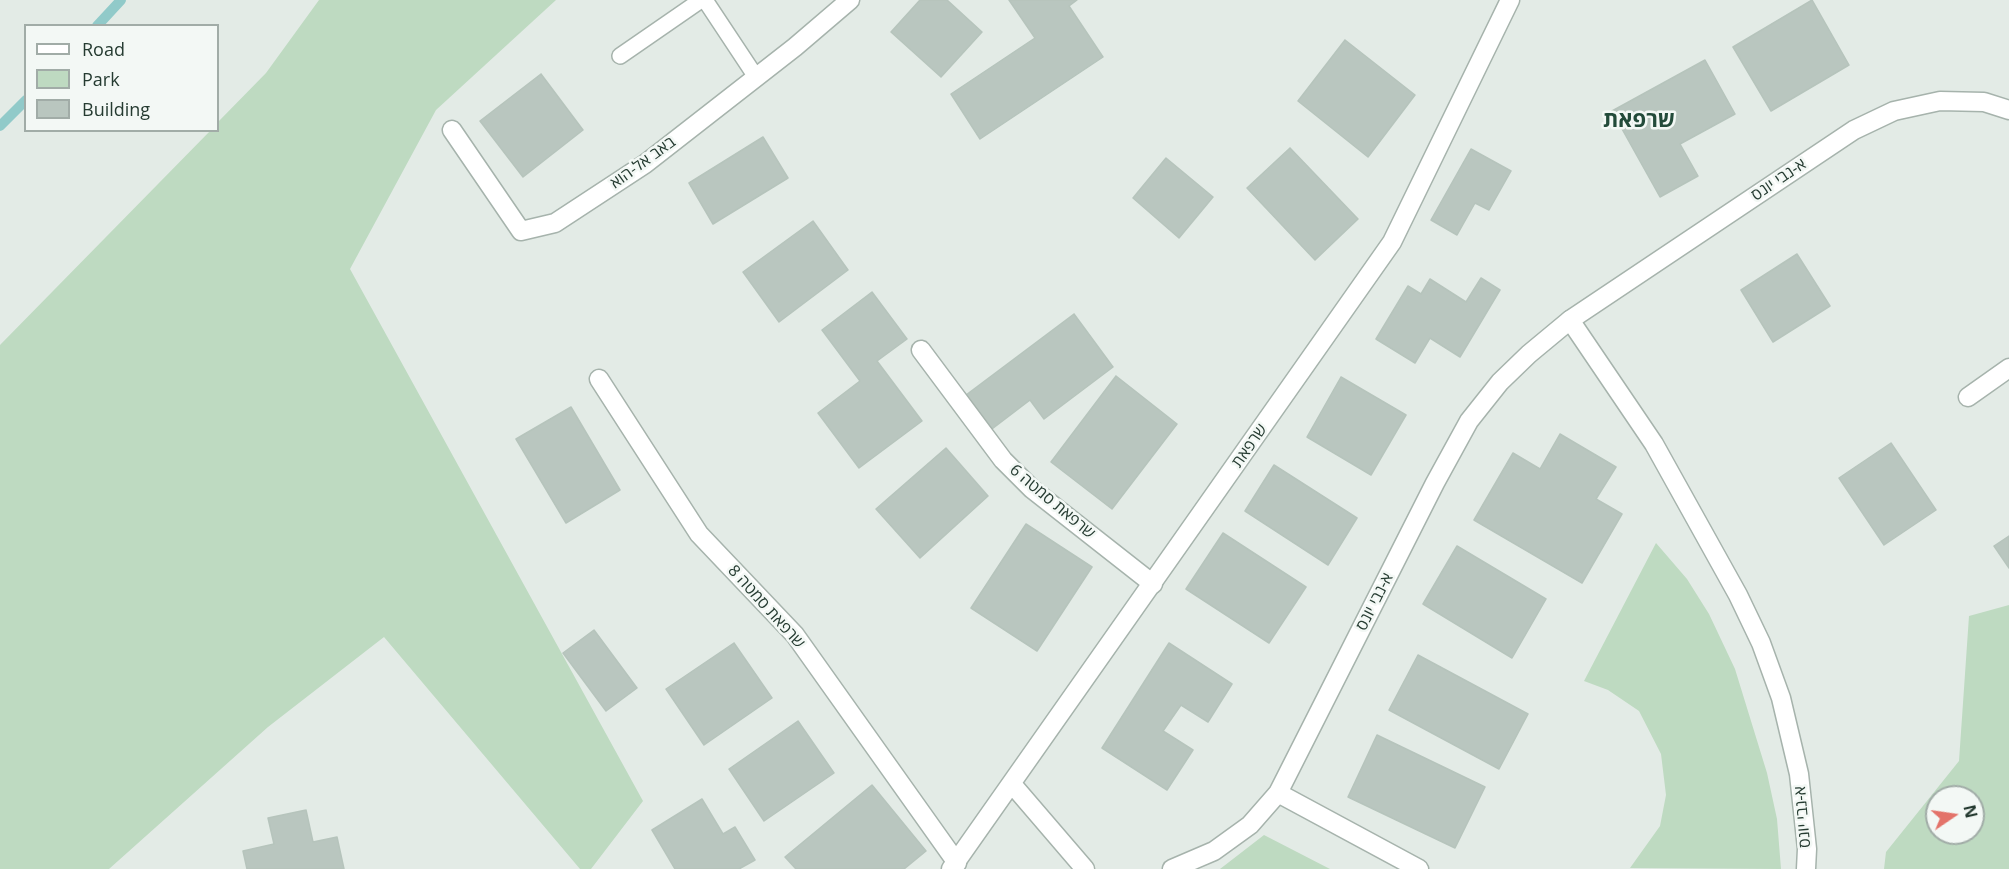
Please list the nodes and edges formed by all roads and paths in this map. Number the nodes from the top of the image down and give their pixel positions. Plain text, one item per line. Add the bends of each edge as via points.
1 (703, 0) edge
2 (850, 0) edge
3 (1510, 0) edge
4 (620, 56) dead end
5 (756, 77) junction
6 (2009, 110) edge
7 (452, 130) dead end
8 (1569, 320) junction
9 (921, 350) dead end
10 (2009, 368) edge
11 (599, 379) dead end
12 (1968, 397) dead end
13 (1153, 584) junction
14 (1012, 784) junction
15 (1278, 793) junction
16 (954, 866) edge
17 (1084, 869) edge
18 (1172, 869) edge
19 (1419, 869) edge
20 (1806, 869) edge

1 - 4 lane
1 - 5 lane
2 - 5 street, באב אל-הוא
3 - 13 street, שרפאת via 1392,242
5 - 7 street, באב אל-הוא via 645,164 575,210 555,223 521,231
6 - 8 street, א-נבי יונס via 1984,102 1940,100 1894,111 1854,130
8 - 15 street, א-נבי יונס via 1500,382 1469,421
8 - 20 street, א-נבי יונס via 1654,444 1761,644 1781,698 1799,774
9 - 13 street, שרפאת סמטה 6 via 1003,460 1032,489
10 - 12 street
11 - 16 street, שרפאת סמטה 8 via 699,534 795,635
13 - 14 street, שרפאת
14 - 16 street, שרפאת
14 - 17 street
15 - 18 street, א-נבי יונס via 1250,825 1214,851
15 - 19 street

